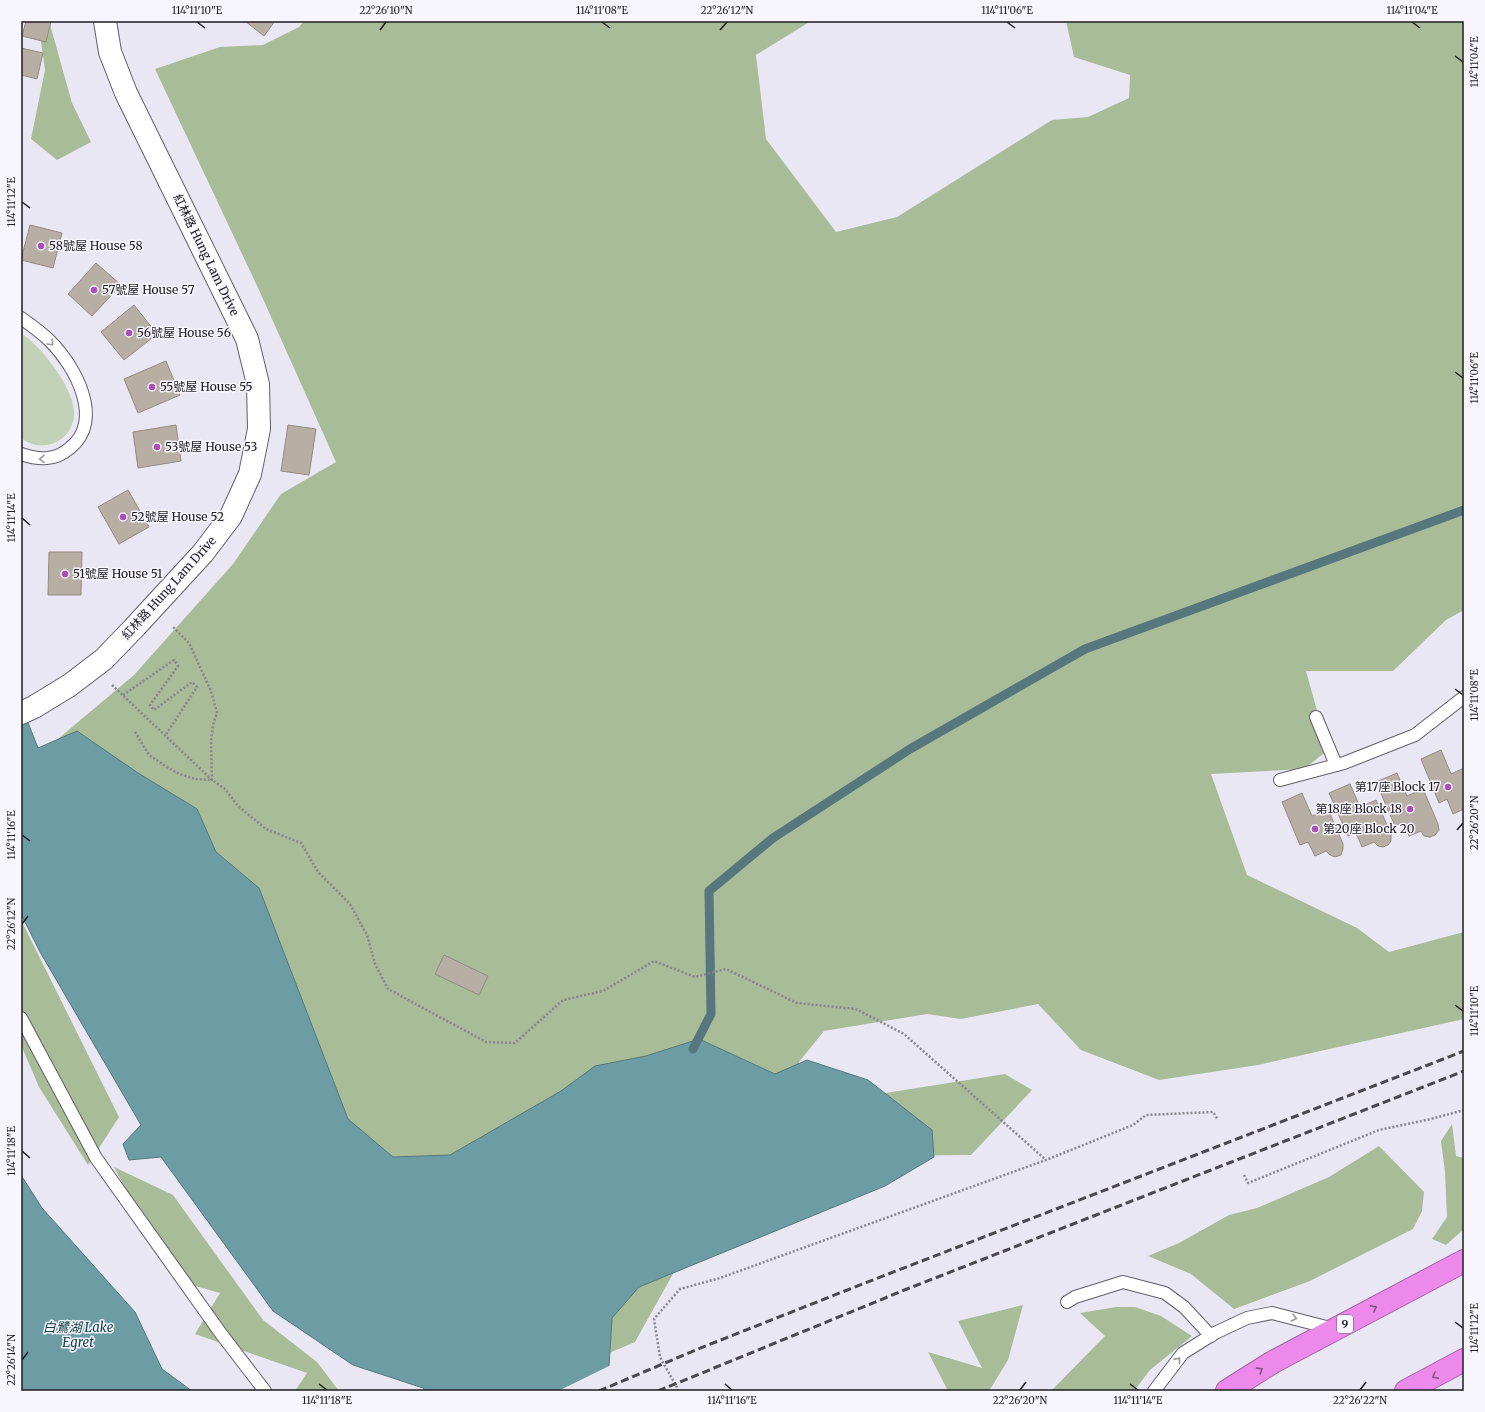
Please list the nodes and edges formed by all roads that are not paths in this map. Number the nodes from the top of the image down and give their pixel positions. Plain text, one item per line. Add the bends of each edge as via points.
1 (105, 21) edge
2 (21, 318) edge
3 (21, 454) edge
4 (1464, 697) edge
5 (28, 710) edge
6 (1316, 717) dead end
7 (1336, 765) junction
8 (1280, 780) dead end
9 (21, 1018) edge
10 (1464, 1261) edge
11 (1067, 1302) dead end
12 (1335, 1329) junction
13 (1211, 1336) junction
14 (1464, 1360) edge
15 (265, 1391) edge
16 (1154, 1391) edge
17 (1227, 1391) edge
18 (1406, 1391) edge

1 - 5 street, 紅林路 Hung Lam Drive via 110,52 126,93 248,339 258,384 259,429 250,474 231,516 203,553 104,659 70,685
2 -> 3 lane via 51,342 65,360 86,403 87,417 83,432 75,444 63,454 49,459 34,459
4 - 7 lane via 1415,735
6 - 7 lane
7 - 8 lane
9 - 15 lane via 96,1158
12 -> 10 highway, 9
11 - 13 lane via 1075,1297 1123,1282 1165,1293 1184,1307
13 -> 12 lane via 1247,1318 1272,1313
17 -> 12 highway, 9 via 1273,1362
16 -> 13 lane via 1183,1353
14 -> 18 highway

